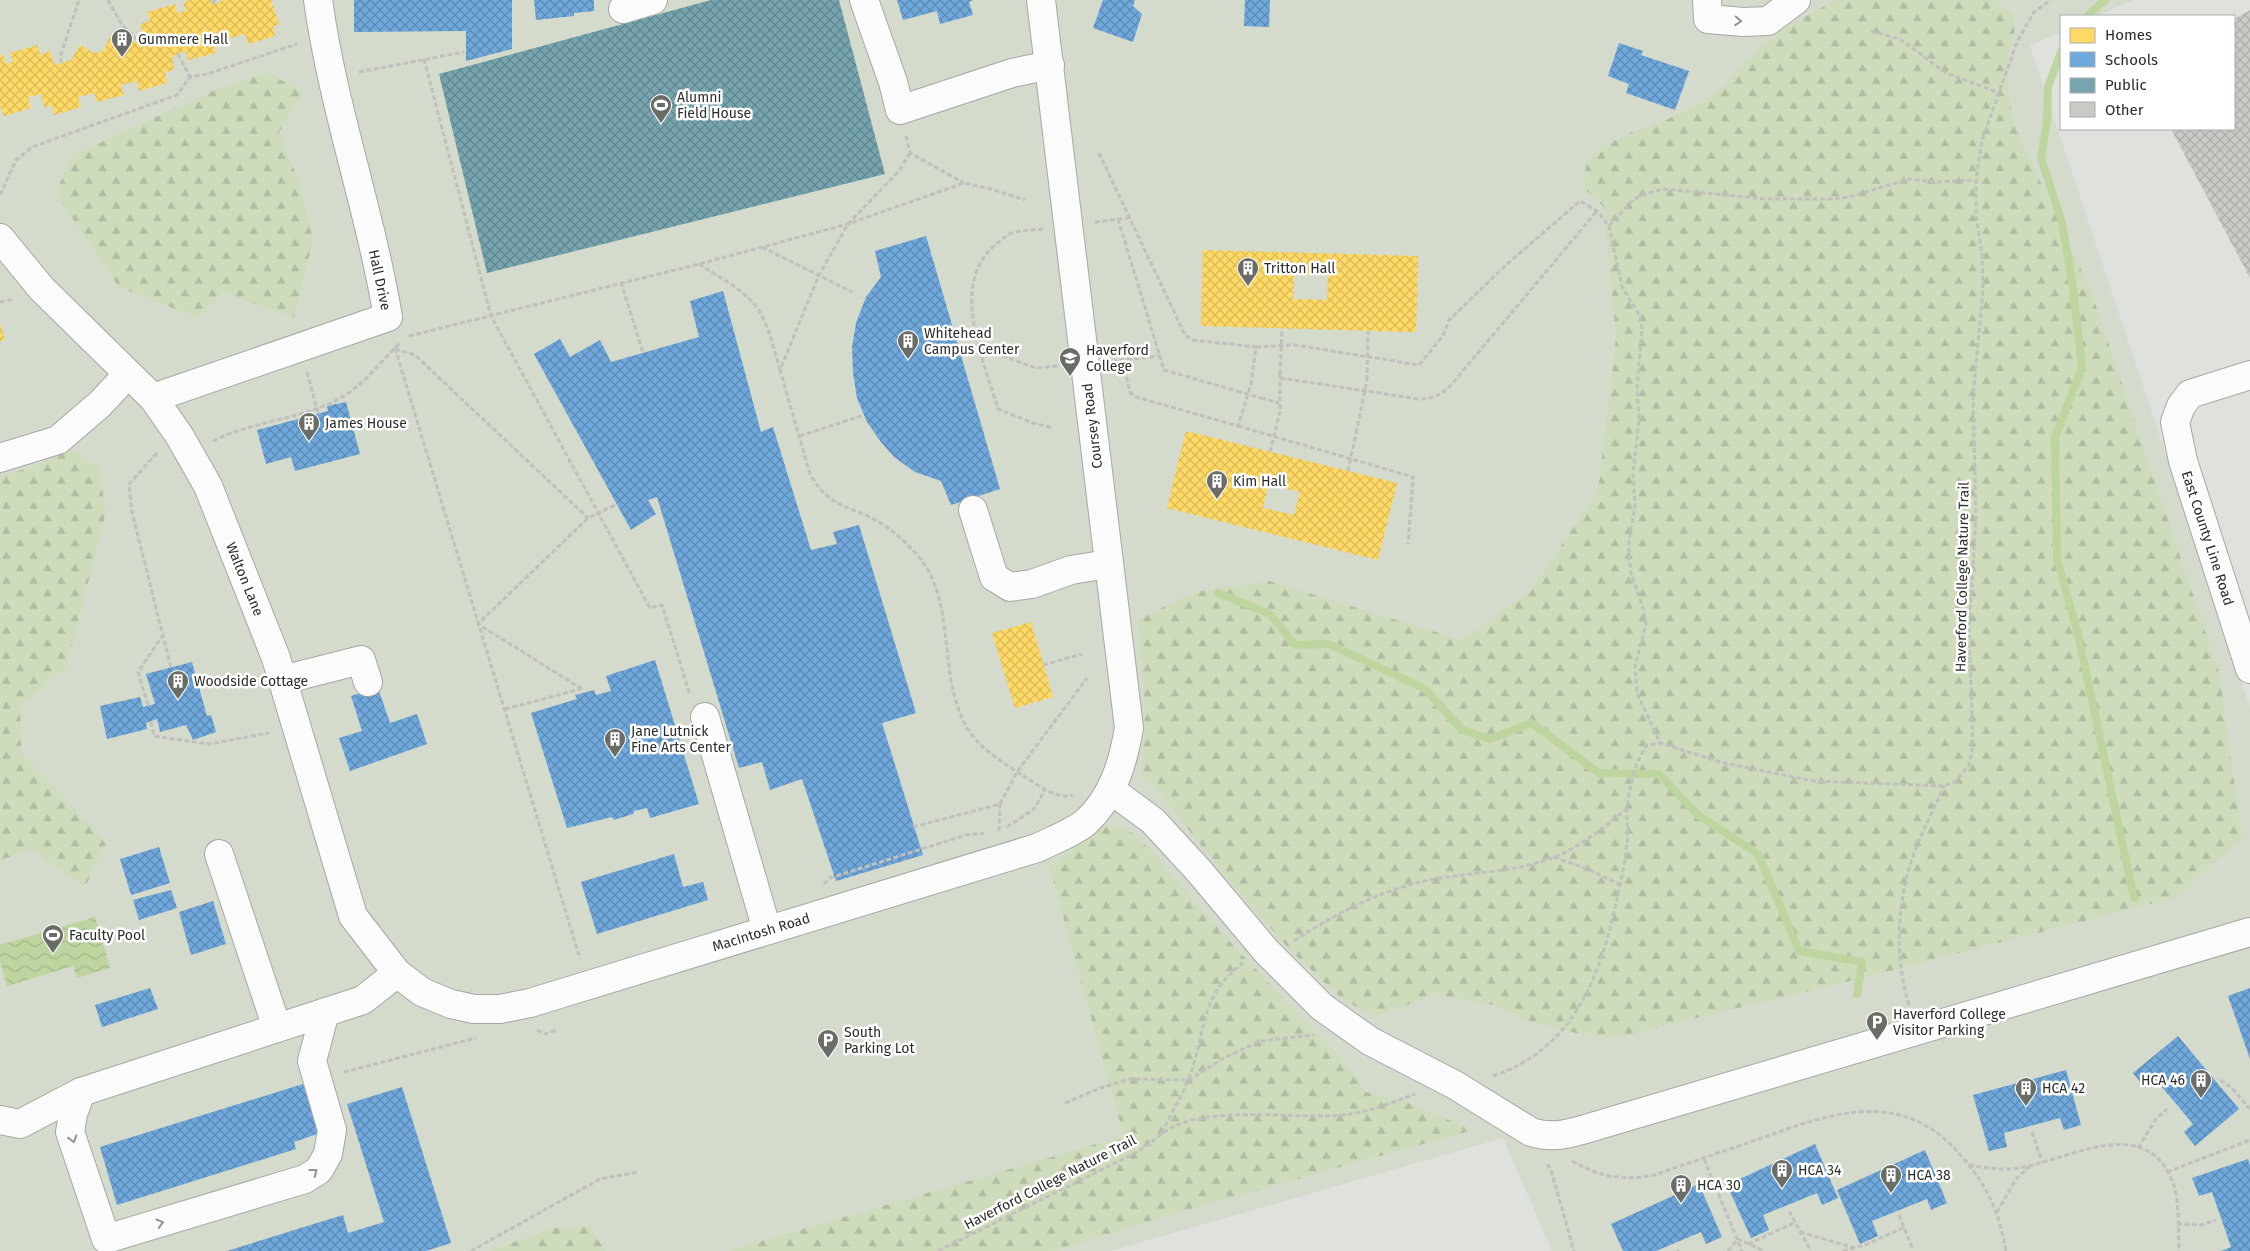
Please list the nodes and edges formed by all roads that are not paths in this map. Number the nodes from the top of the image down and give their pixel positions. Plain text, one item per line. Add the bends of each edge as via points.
1 (318, 0) edge
2 (654, 0) edge
3 (864, 0) edge
4 (1041, 0) edge
5 (1707, 0) edge
6 (1796, 0) edge
7 (623, 9) dead end
8 (1050, 64) junction
9 (0, 238) edge
10 (128, 374) junction
11 (2250, 375) edge
12 (153, 398) junction
13 (0, 458) edge
14 (973, 510) dead end
15 (1108, 564) junction
16 (2250, 669) edge
17 (282, 680) junction
18 (368, 682) dead end
19 (704, 717) road end
20 (1111, 790) junction
21 (219, 854) dead end
22 (767, 930) junction
23 (2250, 932) edge
24 (397, 973) junction
25 (325, 1012) junction
26 (277, 1028) junction
27 (81, 1092) junction
28 (0, 1120) edge

1 - 12 street, Hall Drive via 331,78 380,272 388,317
2 - 7 street
3 - 8 street via 900,110 1012,73
4 - 8 street, Coursey Road
5 -> 6 street via 1708,19 1743,22 1768,21
8 - 15 street, Coursey Road
9 - 10 street, Walton Lane via 42,289
10 - 12 street, Walton Lane
10 - 13 street via 100,404 58,440
11 - 16 street, East County Line Road via 2190,394 2175,422 2181,453
12 - 17 street, Walton Lane via 208,486
14 - 15 street via 994,577 1010,587 1032,584 1071,570
15 - 20 street, Coursey Road via 1129,728 1124,760
17 - 18 street via 360,660
17 - 24 street, Walton Lane via 353,916
19 - 22 street
20 - 22 street, MacIntosh Road via 1085,822 1037,848
20 - 23 street via 1153,821 1267,952 1322,1007 1370,1041 1544,1136 1582,1130
21 - 26 street
22 - 24 street, MacIntosh Road via 588,986 500,1009 474,1009 451,1004 422,992
24 - 25 street via 363,1000
25 - 26 street
27 -> 25 street via 70,1132 106,1239 305,1179 319,1170 328,1154 332,1130 312,1061
26 - 27 street
27 - 28 street via 20,1124

